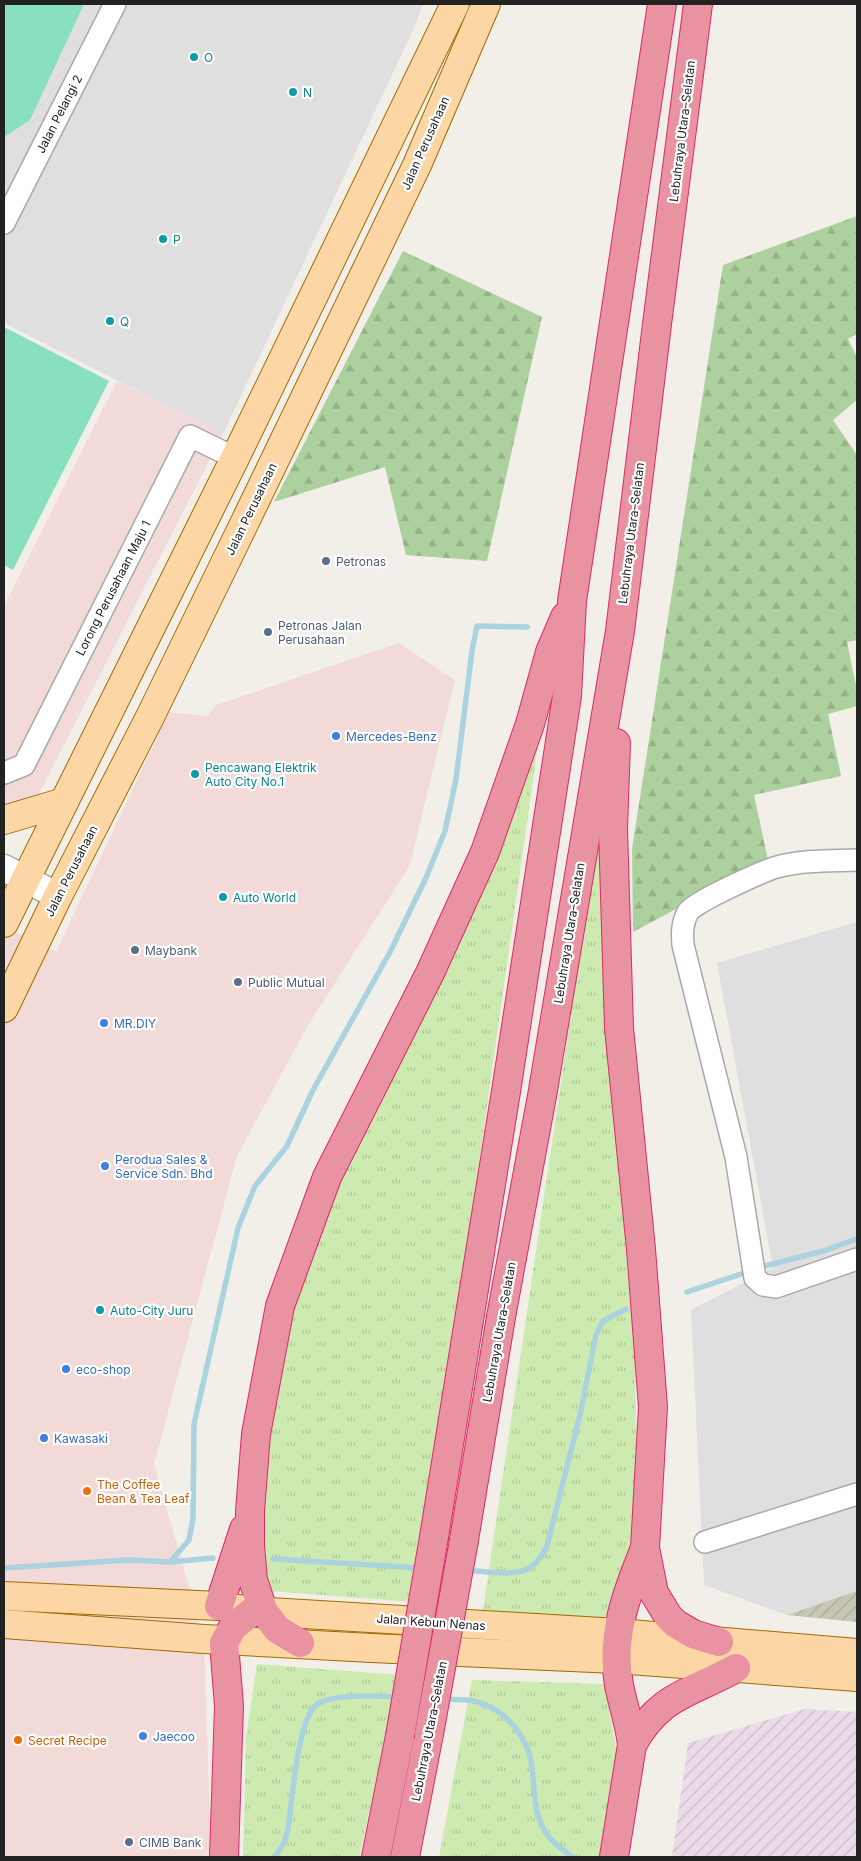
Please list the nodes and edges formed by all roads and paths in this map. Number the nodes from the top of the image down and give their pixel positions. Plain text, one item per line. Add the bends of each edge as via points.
1 (114, 4) edge
2 (455, 4) edge
3 (486, 4) edge
4 (662, 4) edge
5 (698, 4) edge
6 (4, 223) edge
7 (234, 458) junction
8 (572, 601) junction
9 (620, 631) junction
10 (4, 773) edge
11 (64, 802) junction
12 (4, 820) edge
13 (857, 860) edge
14 (15, 874) edge
15 (58, 896) junction
16 (4, 923) edge
17 (4, 1008) edge
18 (857, 1259) edge
19 (857, 1494) edge
20 (250, 1511) junction
21 (705, 1542) dead end
22 (645, 1548) junction
23 (4, 1596) edge
24 (219, 1606) junction
25 (258, 1610) junction
26 (4, 1624) edge
27 (215, 1639) junction
28 (720, 1642) junction
29 (300, 1644) junction
30 (617, 1646) junction
31 (857, 1653) edge
32 (736, 1668) junction
33 (857, 1677) edge
34 (632, 1745) junction
35 (224, 1857) edge
36 (376, 1857) edge
37 (405, 1857) edge
38 (614, 1857) edge

1 - 6 street, Jalan Pelangi 2
2 - 7 main road
3 - 15 main road, Jalan Perusahaan via 417,165 149,720
4 - 8 highway
5 - 9 highway, Lebuhraya Utara–Selatan
7 - 10 street, Lorong Perusahaan Maju 1 via 190,436 24,765
7 - 11 main road
8 - 20 highway via 550,652 530,724 485,852 430,973 327,1177 283,1297 256,1434
8 - 36 highway, bridge via 567,696 508,1085 400,1736
9 - 22 highway via 612,830 618,1028 654,1407
9 - 37 highway, Lebuhraya Utara–Selatan, bridge via 542,1096
11 - 12 main road
11 - 14 main road
13 - 18 street via 776,867 706,898 689,910 682,927 683,946 736,1157 755,1278 763,1285 776,1287
14 - 15 street
14 - 16 main road
15 - 17 main road, Jalan Perusahaan
19 - 21 street
20 - 24 highway
20 - 25 highway via 253,1580
22 - 28 highway via 654,1593 668,1616 693,1634
22 - 30 highway via 622,1609
23 - 24 main road, Jalan Kebun Nenas
24 - 25 main road, Jalan Kebun Nenas
25 - 27 highway
25 - 29 highway
25 - 30 main road, Jalan Kebun Nenas via 425,1622
26 - 27 main road, Jalan Kebun Nenas
27 - 29 main road, Jalan Kebun Nenas
27 - 35 highway via 229,1706
28 - 30 main road, Jalan Kebun Nenas
28 - 31 main road, Jalan Kebun Nenas
29 - 30 main road, Jalan Kebun Nenas
30 - 32 main road, Jalan Kebun Nenas
30 - 34 highway via 619,1685
32 - 33 main road, Jalan Kebun Nenas
32 - 34 highway via 666,1703 641,1728
34 - 38 highway

